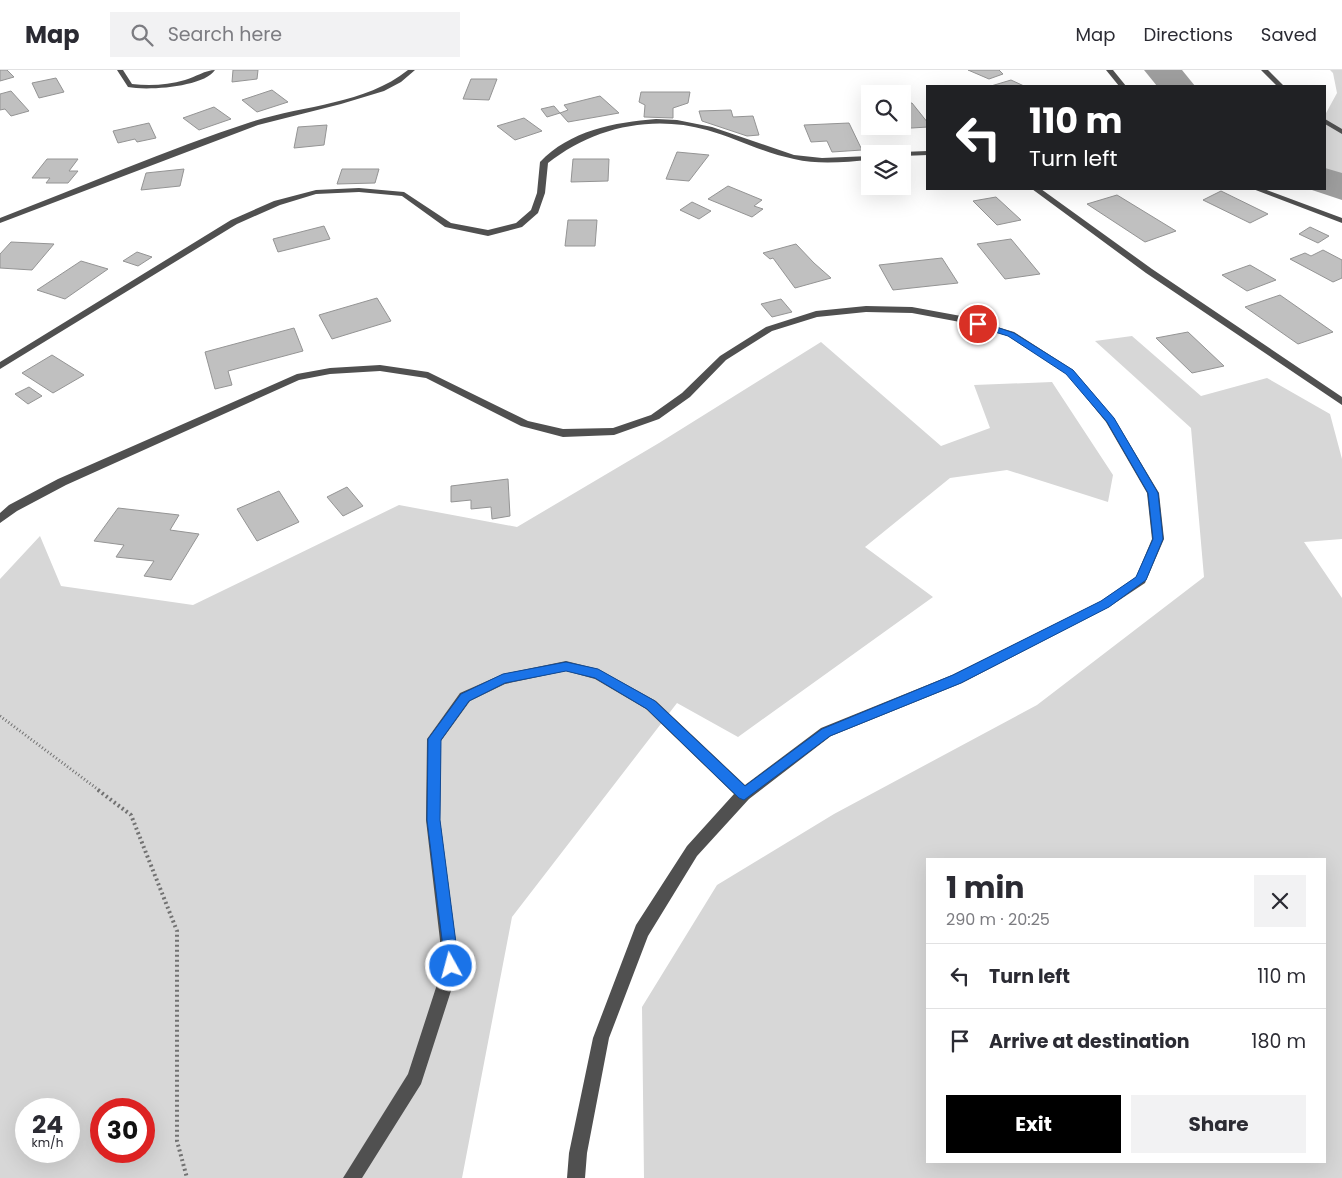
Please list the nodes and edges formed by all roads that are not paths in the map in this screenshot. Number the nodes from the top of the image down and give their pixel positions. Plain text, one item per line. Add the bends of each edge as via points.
1 (120, 70) edge
2 (212, 70) edge
3 (412, 70) edge
4 (1109, 70) edge
5 (1264, 70) edge
6 (1121, 85) edge
7 (1280, 85) edge
8 (1326, 122) edge
9 (1342, 132) edge
10 (926, 153) edge
11 (911, 154) edge
12 (861, 158) edge
13 (1037, 190) edge
14 (1260, 190) edge
15 (0, 221) edge
16 (1342, 221) edge
17 (0, 366) edge
18 (1342, 402) edge
19 (0, 519) edge
20 (744, 794) junction
21 (352, 1178) edge
22 (576, 1178) edge

1 - 2 street via 130,86 150,88 180,85
3 - 15 street via 404,78 375,93 256,123
4 - 6 street
5 - 7 street
8 - 9 street
10 - 11 street
12 - 17 street via 818,160 795,157 697,125 657,121 622,124 589,133 560,148 544,162 541,193 535,211 519,225 488,233 448,225 404,194 358,190 316,192 277,203 234,222
13 - 18 street via 1177,291
14 - 16 street
19 - 20 street via 13,508 71,478 297,377 330,371 380,368 428,374 525,424 563,433 614,431 654,417 686,395 723,358 769,329 816,314 866,309 912,310 961,318 1011,334 1070,372 1110,420 1153,493 1158,539 1141,580 1105,604 957,679 826,732
20 - 21 street via 651,705 598,674 566,666 503,678 465,698 434,739 433,820 451,966 414,1078
20 - 22 street via 692,851 642,931 601,1038

